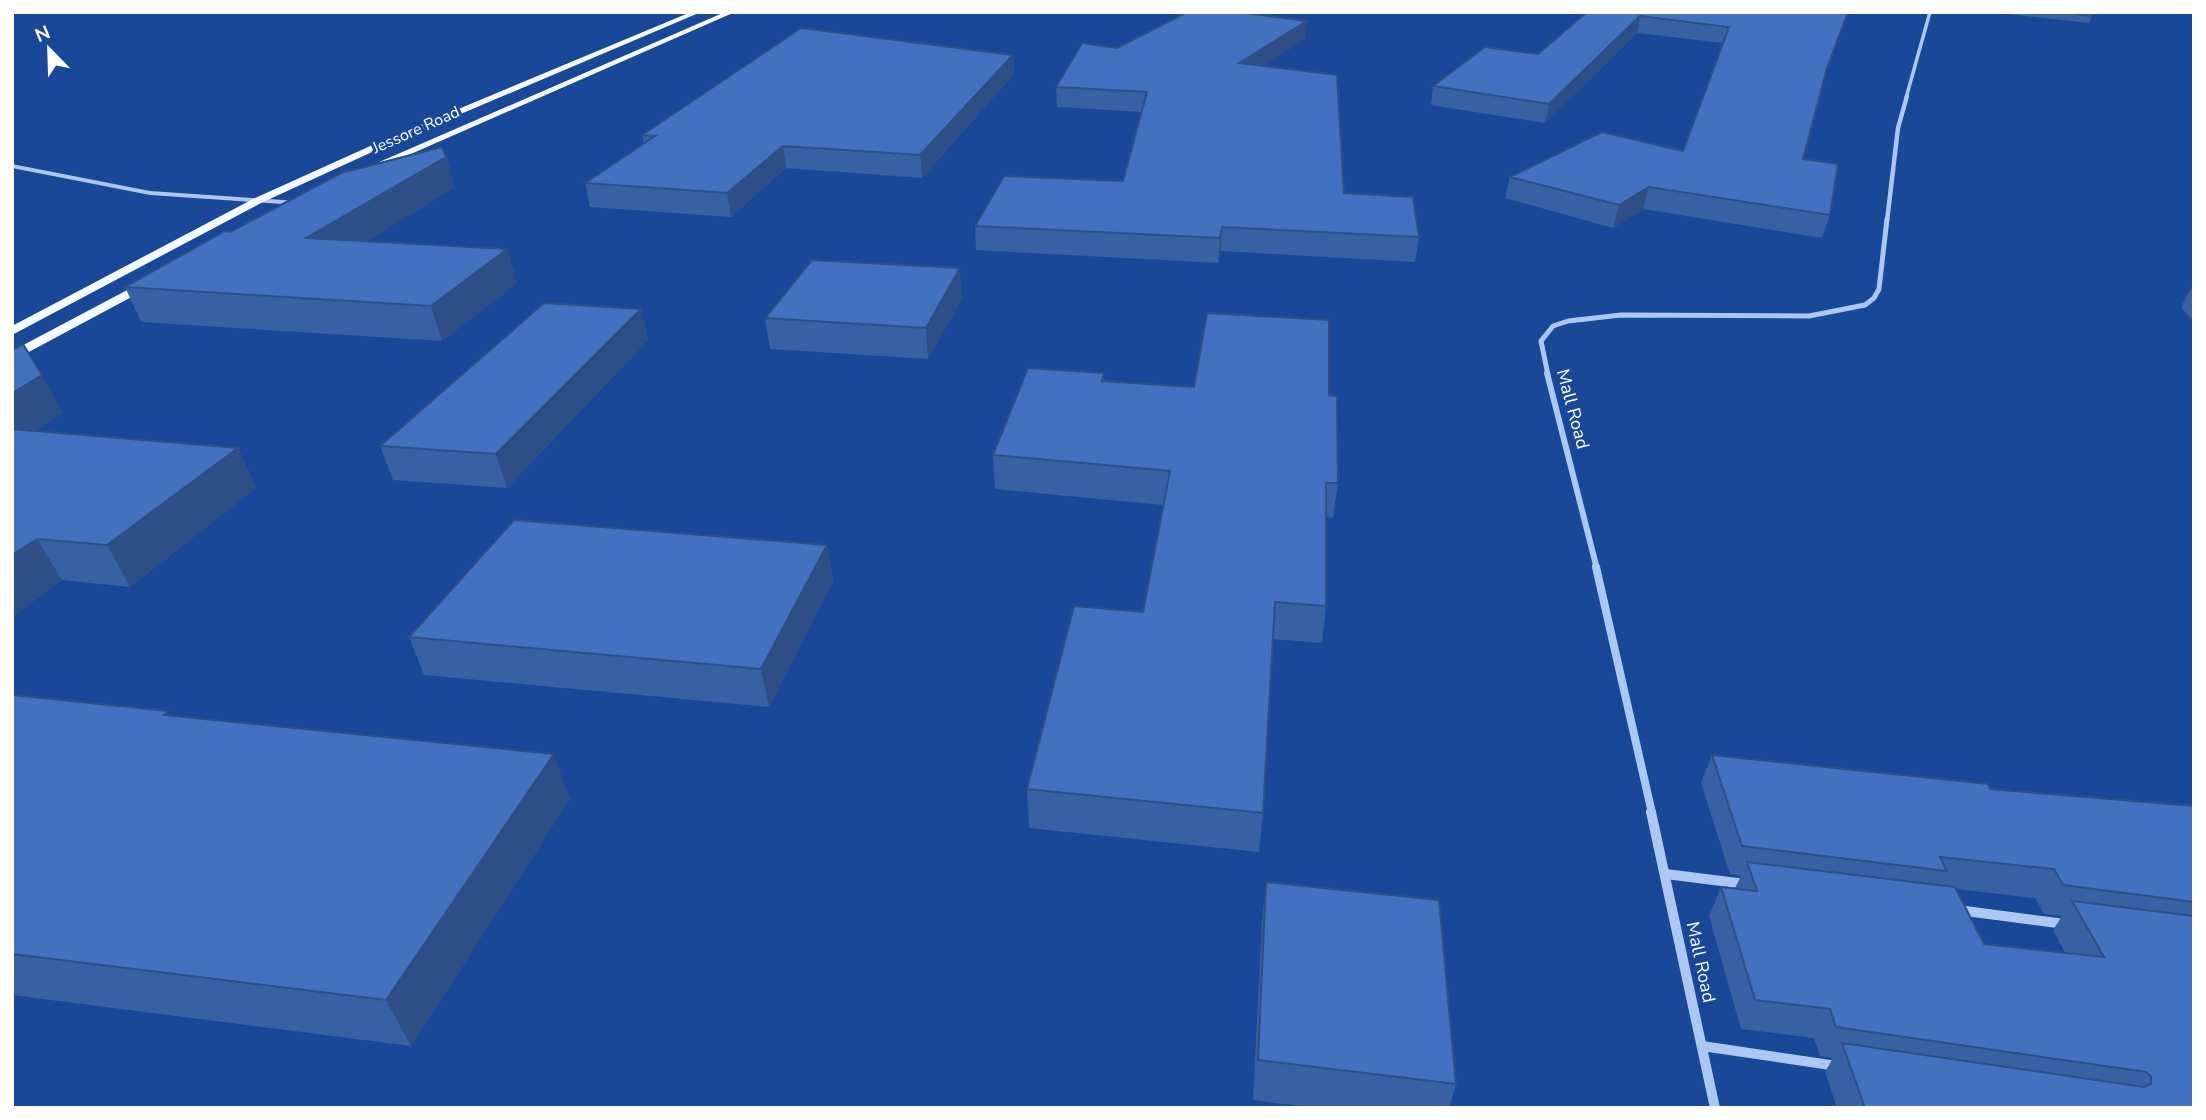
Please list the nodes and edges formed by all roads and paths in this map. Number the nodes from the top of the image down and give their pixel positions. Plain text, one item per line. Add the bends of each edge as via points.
1 (698, 12) edge
2 (732, 12) edge
3 (1930, 12) edge
4 (12, 166) edge
5 (345, 179) edge
6 (309, 197) edge
7 (257, 201) junction
8 (297, 203) junction
9 (271, 216) edge
10 (160, 276) edge
11 (12, 331) edge
12 (12, 357) edge
13 (1666, 874) junction
14 (1763, 886) edge
15 (1944, 908) edge
16 (2083, 926) edge
17 (1702, 1046) junction
18 (1851, 1068) edge
19 (1715, 1108) edge

1 - 7 main road, Jessore Road
2 - 5 main road, Jessore Road
3 - 13 street, Mall Road via 1898,128 1879,289 1874,298 1865,305 1809,316 1592,317 1553,327 1541,341
4 - 7 street via 150,193
6 - 8 main road
7 - 8 street
7 - 11 main road, Jessore Road
8 - 9 main road
10 - 12 main road
13 - 14 street
13 - 17 street, Mall Road
15 - 16 street
17 - 18 street
17 - 19 street, Mall Road

